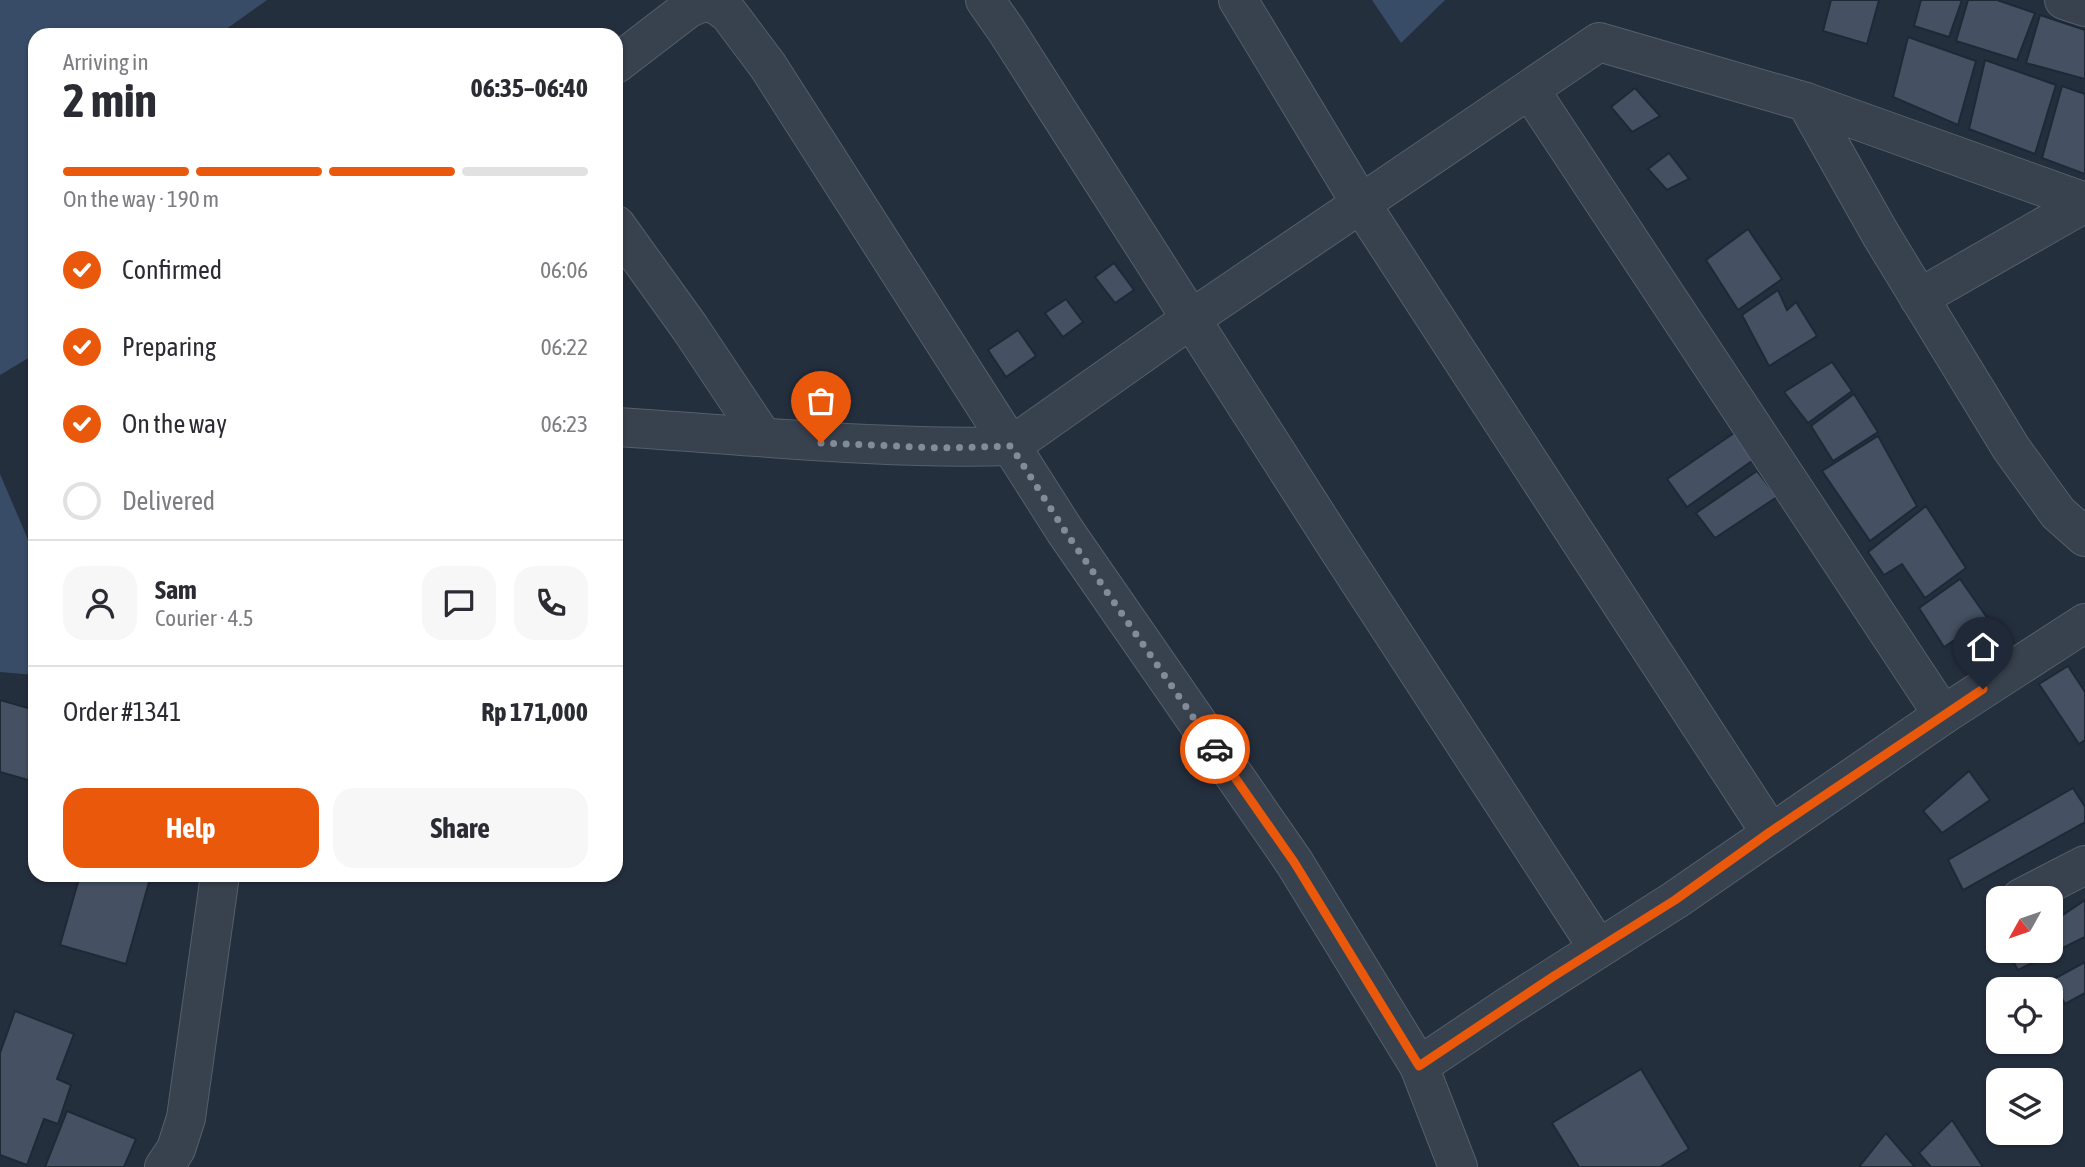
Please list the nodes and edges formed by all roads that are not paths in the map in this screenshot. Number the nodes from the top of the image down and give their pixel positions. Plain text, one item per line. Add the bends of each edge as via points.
1 (985, 0) edge
2 (1238, 0) edge
3 (2064, 0) edge
4 (2085, 7) edge
5 (623, 60) edge
6 (1530, 90) junction
7 (1806, 102) junction
8 (2085, 202) edge
9 (1361, 204) junction
10 (623, 235) edge
11 (1919, 298) junction
12 (1191, 319) junction
13 (623, 427) edge
14 (762, 436) junction
15 (1011, 446) junction
16 (2085, 537) edge
17 (2085, 623) edge
18 (1943, 715) junction
19 (1770, 832) junction
20 (2085, 865) edge
21 (219, 882) edge
22 (2044, 886) edge
23 (1598, 948) junction
24 (1419, 1066) junction
25 (164, 1167) edge
26 (1458, 1167) edge

1 - 12 street
2 - 9 street
3 - 4 street
5 - 15 street via 689,8 704,2 729,14 768,66
6 - 7 street via 1599,42
6 - 9 street
6 - 18 street
7 - 8 street
7 - 11 street
8 - 11 street
9 - 12 street
9 - 19 street
10 - 14 street
11 - 16 street via 2011,448 2057,513
12 - 15 street
12 - 23 street
13 - 14 street
14 - 15 street via 942,448
15 - 24 street via 1294,862
17 - 18 street
18 - 19 street
19 - 23 street
20 - 22 street
21 - 25 street via 186,1118 176,1149
23 - 24 street
24 - 26 street

